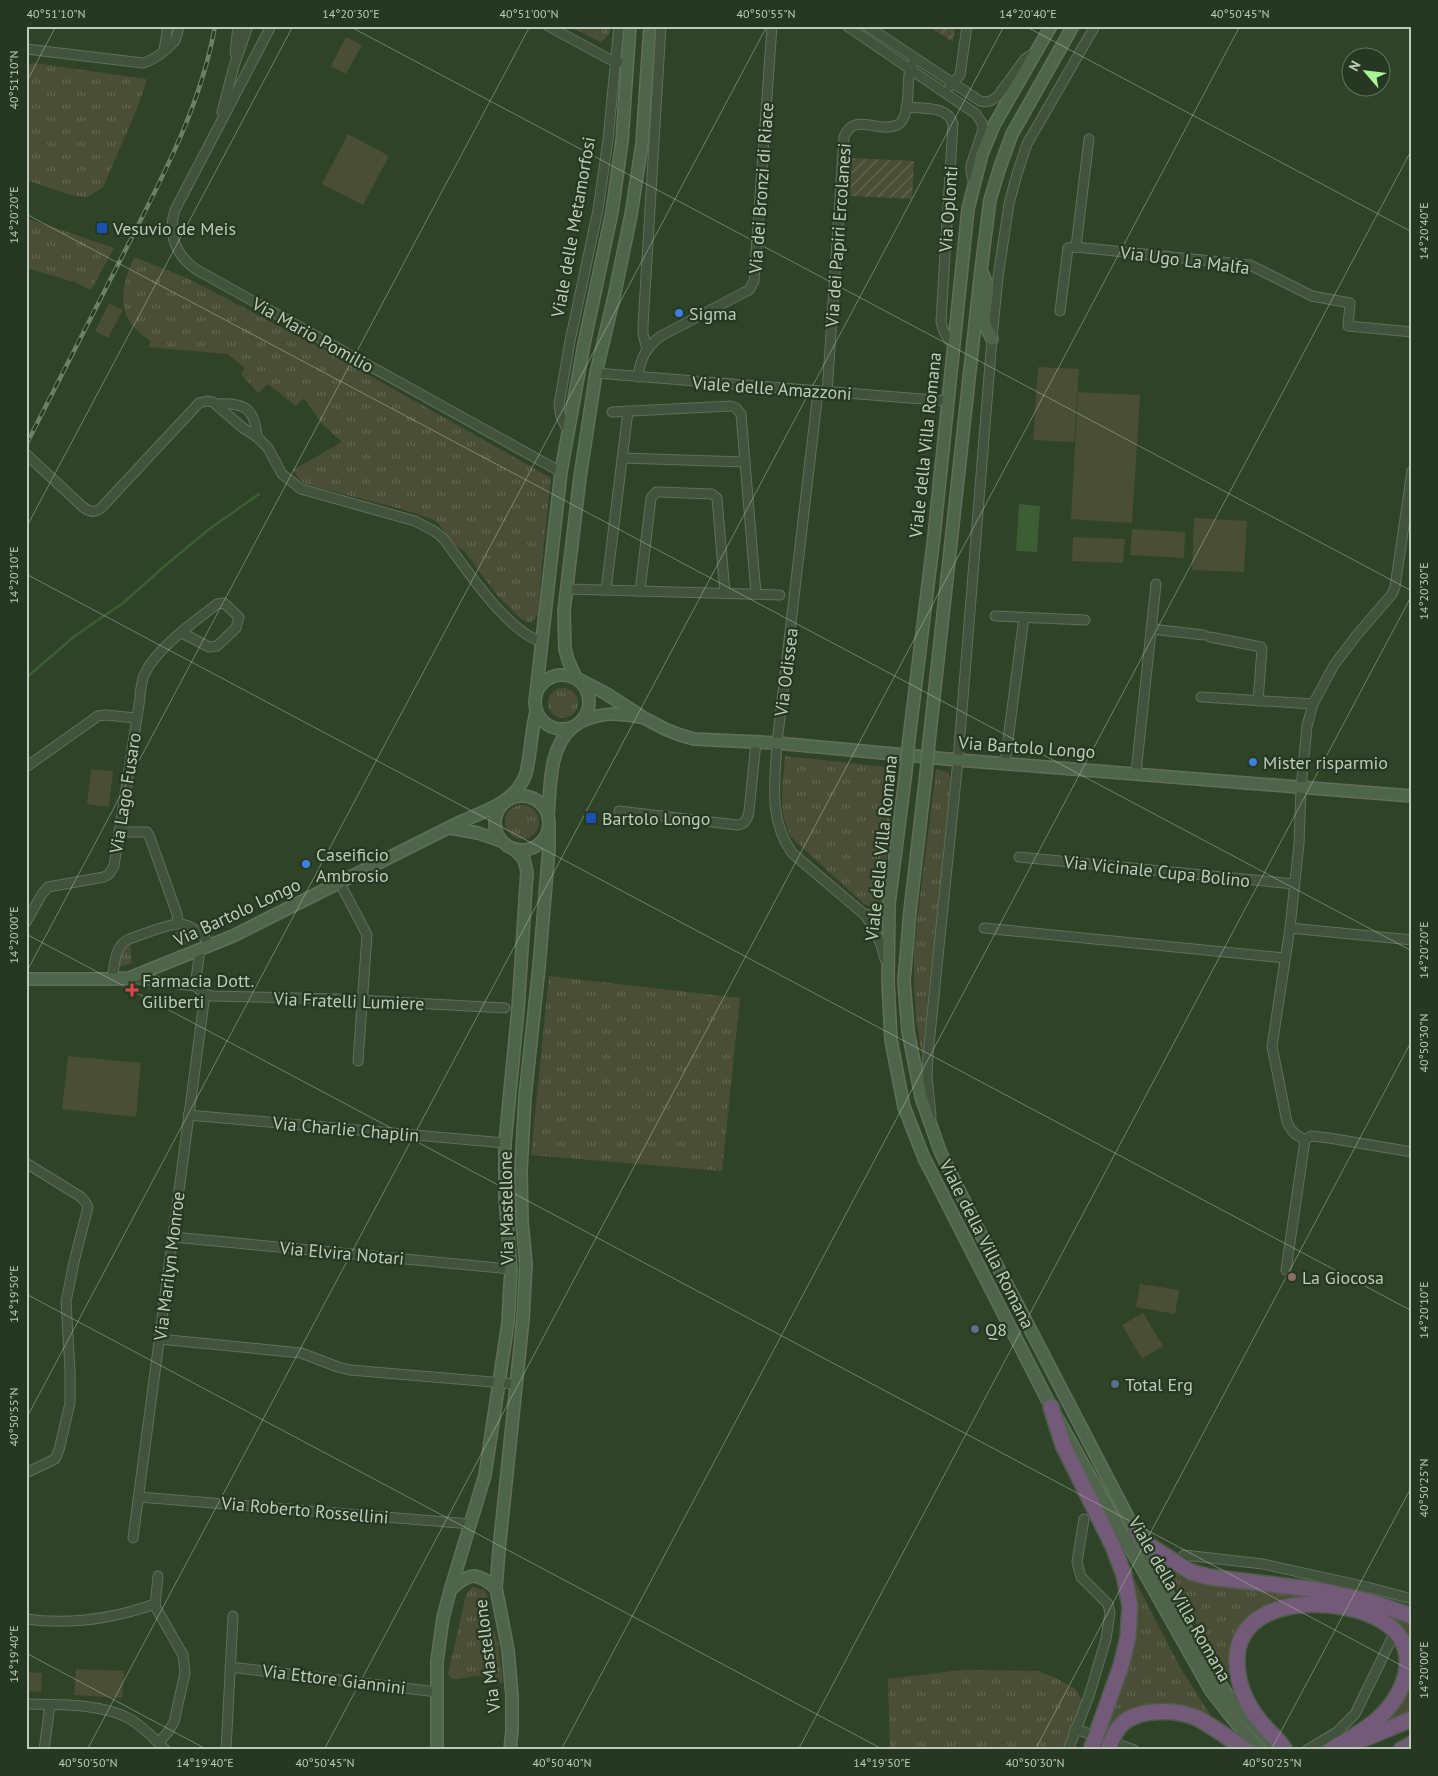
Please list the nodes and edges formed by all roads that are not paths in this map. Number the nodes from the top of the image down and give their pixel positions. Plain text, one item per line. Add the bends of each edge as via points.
1 (168, 26) edge
2 (179, 26) edge
3 (238, 26) edge
4 (248, 26) edge
5 (271, 26) edge
6 (548, 26) edge
7 (618, 26) edge
8 (630, 26) edge
9 (650, 26) edge
10 (661, 26) edge
11 (772, 26) edge
12 (847, 26) edge
13 (866, 26) edge
14 (967, 26) edge
15 (1051, 26) edge
16 (1095, 26) edge
17 (1075, 27) edge
18 (26, 49) edge
19 (1036, 52) junction
20 (161, 53) junction
21 (256, 54) junction
22 (916, 59) junction
23 (614, 61) junction
24 (628, 63) junction
25 (234, 66) junction
26 (910, 68) junction
27 (953, 83) junction
28 (944, 91) junction
29 (906, 107) junction
30 (212, 138) junction
31 (1089, 139) dead end
32 (974, 184) junction
33 (1076, 247) junction
34 (981, 270) junction
35 (1060, 311) dead end
36 (1412, 332) edge
37 (992, 340) junction
38 (953, 345) junction
39 (647, 349) junction
40 (579, 373) junction
41 (596, 374) junction
42 (638, 377) junction
43 (822, 392) junction
44 (947, 401) junction
45 (216, 404) junction
46 (628, 411) junction
47 (612, 412) dead end
48 (568, 431) junction
49 (257, 437) junction
50 (26, 454) edge
51 (622, 458) junction
52 (745, 462) junction
53 (1412, 471) edge
54 (561, 472) junction
55 (580, 477) junction
56 (1156, 584) dead end
57 (567, 590) junction
58 (606, 590) junction
59 (640, 591) junction
60 (725, 593) junction
61 (756, 594) junction
62 (780, 595) dead end
63 (994, 616) dead end
64 (1024, 617) junction
65 (1085, 620) dead end
66 (1151, 629) junction
67 (182, 633) junction
68 (542, 642) junction
69 (576, 678) junction
70 (536, 694) junction
71 (1201, 697) dead end
72 (1258, 701) junction
73 (1313, 704) junction
74 (536, 712) junction
75 (136, 718) junction
76 (644, 718) junction
77 (578, 724) junction
78 (756, 742) junction
79 (777, 743) junction
80 (958, 760) junction
81 (1005, 763) junction
82 (26, 767) edge
83 (1136, 773) junction
84 (1301, 788) junction
85 (1412, 796) edge
86 (506, 800) junction
87 (619, 811) dead end
88 (548, 815) junction
89 (450, 828) junction
90 (549, 828) junction
91 (119, 832) junction
92 (501, 841) junction
93 (514, 849) junction
94 (1020, 857) dead end
95 (340, 883) junction
96 (1294, 884) junction
97 (26, 901) edge
98 (890, 904) junction
99 (35, 906) junction
100 (865, 915) junction
101 (26, 922) edge
102 (178, 923) junction
103 (984, 928) dead end
104 (1290, 928) junction
105 (994, 935) dead end
106 (1412, 940) edge
107 (205, 948) junction
108 (1284, 961) junction
109 (888, 969) junction
110 (128, 978) junction
111 (26, 979) edge
112 (112, 979) junction
113 (195, 986) junction
114 (205, 994) junction
115 (363, 1000) junction
116 (505, 1008) dead end
117 (358, 1061) dead end
118 (188, 1115) junction
119 (932, 1132) junction
120 (1304, 1140) junction
121 (504, 1144) junction
122 (1412, 1152) edge
123 (26, 1164) edge
124 (173, 1237) junction
125 (511, 1270) junction
126 (1286, 1270) dead end
127 (159, 1339) junction
128 (500, 1383) junction
129 (516, 1384) junction
130 (1052, 1407) junction
131 (26, 1473) edge
132 (139, 1496) junction
133 (1084, 1519) dead end
134 (471, 1524) junction
135 (1137, 1531) junction
136 (133, 1538) dead end
137 (1184, 1555) dead end
138 (158, 1576) dead end
139 (496, 1588) junction
140 (450, 1591) junction
141 (155, 1604) junction
142 (1410, 1605) edge
143 (233, 1616) dead end
144 (26, 1619) edge
145 (1392, 1638) tunnel mouth
146 (230, 1667) junction
147 (437, 1692) junction
148 (26, 1704) edge
149 (50, 1705) junction
150 (1412, 1719) edge
151 (1075, 1729) junction
152 (1090, 1734) dead end
153 (158, 1743) junction
154 (1412, 1744) edge
155 (1263, 1745) edge
156 (1112, 1746) edge
157 (44, 1750) edge
158 (166, 1750) edge
159 (226, 1750) edge
160 (437, 1750) edge
161 (510, 1750) edge
162 (1068, 1750) edge
163 (1091, 1750) edge
164 (1134, 1750) edge
165 (1285, 1750) edge
166 (1307, 1750) edge
167 (1330, 1750) edge
168 (1338, 1750) edge
169 (1401, 1750) edge

1 - 20 street
2 - 20 street via 175,41
3 - 25 street
4 - 25 street
5 - 21 street, Via Mario Pomilio
6 - 23 street
7 - 23 street, Viale delle Metamorfosi
8 - 24 street, Viale delle Metamorfosi
9 - 41 street via 642,144
10 - 39 street via 642,326
11 - 39 street, Via dei Bronzi di Riace via 754,281 747,291 661,336
12 - 26 street
13 - 22 street
14 - 27 street via 960,75
15 - 19 street, Viale della Villa Romana
16 - 37 street, Viale della Villa Romana via 1027,144 1017,174 1007,213
17 - 34 street, Viale della Villa Romana via 1012,134 990,200
18 - 20 street via 136,62 151,61
19 - 27 street via 1025,59 997,97 990,101 980,101
19 - 32 street, Viale della Villa Romana via 994,125
21 - 25 street via 246,63
21 - 30 street, Via Mario Pomilio
22 - 26 street
22 - 27 street
23 - 24 street
23 - 48 street, Viale delle Metamorfosi via 598,210 559,405
24 - 40 street, Viale delle Metamorfosi via 612,212
25 - 30 street, Via Mario Pomilio
26 - 28 street
26 - 29 street
27 - 28 street
28 - 32 street via 976,114 982,123 983,130 971,166
29 - 38 street, Via Oplonti via 941,110 954,124 941,318 942,328
29 - 43 street, Via dei Papiri Ercolanesi via 897,125 858,124 849,128 844,137
30 - 54 street, Via Mario Pomilio via 173,216 174,241 185,261
31 - 33 street
32 - 38 street, Viale della Villa Romana via 968,209
33 - 35 street via 1068,248
33 - 36 street, Via Ugo La Malfa via 1250,265 1312,296 1350,303 1348,326
34 - 37 street via 988,288 984,323
34 - 119 street, Viale della Villa Romana, bridge via 904,981 913,1064
37 - 80 street, Viale della Villa Romana
38 - 44 street, Viale della Villa Romana
39 - 42 street
40 - 41 street
40 - 48 street, Viale delle Metamorfosi
41 - 42 street, Viale delle Amazzoni
41 - 55 street
42 - 43 street, Viale delle Amazzoni
43 - 44 street, Viale delle Amazzoni
43 - 79 street, Via Odissea
44 - 98 street, Viale della Villa Romana, bridge
45 - 49 street
45 - 49 street via 242,405 254,418
45 - 50 street via 199,403 96,511 83,507
46 - 47 street
46 - 51 street
46 - 52 street via 736,408 741,414
48 - 54 street, Viale delle Metamorfosi
49 - 68 street via 268,448 282,474 301,489 415,521 434,531 502,613 522,632
51 - 52 street
51 - 58 street
52 - 61 street
53 - 73 street via 1398,574 1392,594 1334,665
54 - 55 street
54 - 68 street, Viale delle Metamorfosi
55 - 57 street
56 - 66 street
57 - 58 street
57 - 69 street via 564,640
58 - 59 street
59 - 60 street
59 - 60 street via 651,498 660,492 712,494 717,498
60 - 61 street
61 - 62 street
63 - 64 street
64 - 65 street
64 - 81 street
66 - 72 street via 1261,647
66 - 83 street
67 - 67 street, Via Lago Fusaro via 220,602 239,618 236,628 221,645 209,647
67 - 75 street, Via Lago Fusaro via 153,660 144,675
68 - 70 street, Viale delle Metamorfosi
69 - 70 street via 566,675 549,678
69 - 76 street, Via Bartolo Longo
69 - 77 street via 589,695 589,710
70 - 74 street
71 - 72 street
72 - 73 street
73 - 84 street via 1304,743
74 - 77 street via 550,727 560,730
74 - 86 street, Via Bartolo Longo via 526,773 519,788
75 - 82 street via 98,716
75 - 91 street, Via Lago Fusaro
76 - 77 street, Via Bartolo Longo via 612,713
76 - 78 street, Via Bartolo Longo via 680,735
77 - 88 street via 557,746
78 - 79 street, Via Bartolo Longo
78 - 87 street via 749,811 742,824
79 - 80 street, Via Bartolo Longo
79 - 100 street, Via Odissea via 774,797 784,842 792,853
80 - 81 street, Via Bartolo Longo
80 - 119 street, Viale della Villa Romana via 928,1055
81 - 83 street, Via Bartolo Longo
83 - 84 street, Via Bartolo Longo
84 - 85 street, Via Bartolo Longo
84 - 96 street
86 - 88 street via 520,795 534,798
86 - 89 street, Via Bartolo Longo
86 - 92 street via 496,812 495,820
88 - 90 street
89 - 92 street
89 - 95 street, Via Bartolo Longo
90 - 93 street via 546,836 532,848
90 - 129 street, Via Mastellone via 525,1097 521,1171 526,1264
91 - 99 street, Via Lago Fusaro via 114,866 109,874 48,887
91 - 102 street via 147,832 149,835
92 - 93 street
93 - 121 street, Via Mastellone via 524,860 527,872 518,1009
94 - 96 street, Via Vicinale Cupa Bolino
95 - 107 street, Via Bartolo Longo
95 - 115 street via 367,935
96 - 104 street
97 - 99 street
98 - 100 street via 880,913
98 - 109 street, Viale della Villa Romana
99 - 101 street, Via Lago Fusaro
100 - 109 street, Via Odissea via 881,941
102 - 107 street via 200,933 208,941
102 - 112 street via 122,943 118,948
103 - 108 street
104 - 106 street
104 - 108 street
105 - 108 street
107 - 110 street, Via Bartolo Longo
107 - 113 street
108 - 120 street via 1272,1046 1290,1129
109 - 130 street, Viale della Villa Romana via 891,1040 904,1107 924,1158
110 - 112 street, Via Bartolo Longo
110 - 113 street
111 - 112 street, Via Bartolo Longo
113 - 114 street
114 - 115 street, Via Fratelli Lumiere
114 - 118 street, Via Marilyn Monroe
115 - 116 street, Via Fratelli Lumiere
115 - 117 street
118 - 121 street, Via Charlie Chaplin
118 - 124 street, Via Marilyn Monroe
119 - 135 street, Viale della Villa Romana via 1094,1453
120 - 122 street via 1311,1136
120 - 126 street
121 - 125 street, Via Mastellone
123 - 131 street via 81,1197 88,1207 66,1302 69,1412 55,1459
124 - 125 street, Via Elvira Notari
124 - 127 street, Via Marilyn Monroe
125 - 128 street, Via Mastellone
127 - 128 street via 301,1353 350,1370
127 - 132 street, Via Marilyn Monroe
128 - 129 street
128 - 134 street, Via Mastellone via 485,1475
129 - 139 street, Via Mastellone
130 - 155 street, Viale della Villa Romana via 1211,1691 1232,1718
130 - 163 highway via 1063,1446 1113,1546 1124,1575 1130,1606 1128,1637
132 - 134 street, Via Roberto Rossellini
132 - 136 street, Via Marilyn Monroe
133 - 151 street via 1077,1562 1080,1577 1108,1604 1110,1613 1089,1696
134 - 140 street, Via Mastellone
135 - 142 highway via 1150,1546 1191,1572 1209,1577
135 - 155 street, Viale della Villa Romana via 1198,1650
137 - 142 street via 1263,1564 1366,1586
138 - 141 street
139 - 140 street, Via Mastellone via 483,1578 474,1576 464,1578
139 - 161 street, Via Mastellone via 508,1650
140 - 147 street, Via Mastellone via 437,1660
141 - 144 street via 79,1621
141 - 153 street via 183,1655 185,1673 174,1722
143 - 146 street
145 - 166 street via 1355,1714 1337,1732
146 - 147 street, Via Ettore Giannini
146 - 159 street
147 - 160 street, Via Mastellone
148 - 149 street
149 - 153 street via 117,1713 137,1724
149 - 157 street
150 - 168 highway
151 - 152 street
151 - 162 street
153 - 158 street
154 - 169 highway
155 - 156 highway via 1217,1730 1196,1718 1177,1712 1156,1711 1123,1723 1111,1741
155 - 165 highway
155 - 167 highway via 1254,1713 1246,1701 1237,1664 1242,1636 1252,1624 1284,1608 1334,1605 1387,1624 1406,1651 1408,1667 1402,1687 1380,1717
156 - 164 street

